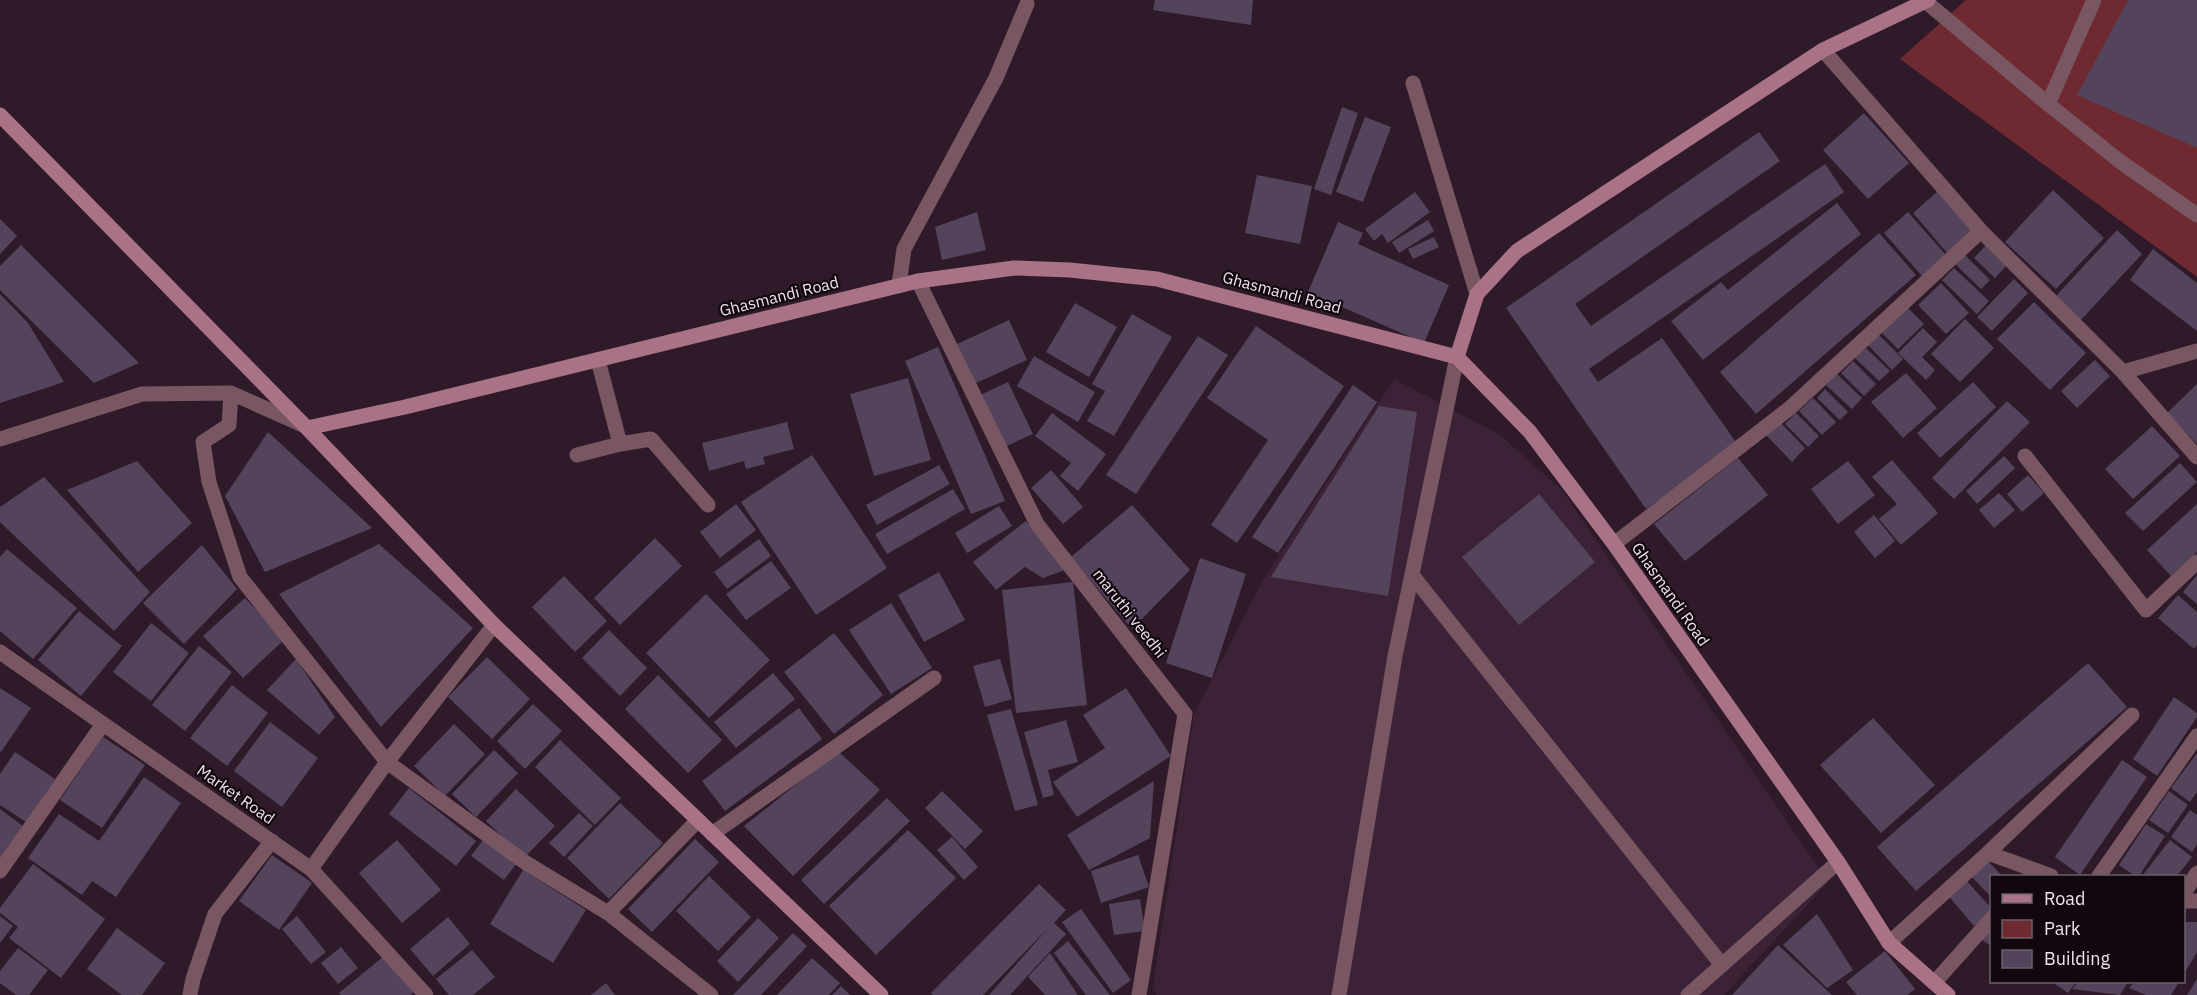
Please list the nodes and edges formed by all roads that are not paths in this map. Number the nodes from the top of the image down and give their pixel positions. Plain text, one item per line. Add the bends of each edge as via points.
1 (2094, 0) edge
2 (1926, 1) edge
3 (1028, 4) dead end
4 (1824, 50) junction
5 (1413, 83) dead end
6 (2048, 104) junction
7 (0, 115) edge
8 (2197, 215) edge
9 (1981, 231) junction
10 (918, 281) junction
11 (899, 285) junction
12 (1477, 294) junction
13 (2197, 351) edge
14 (1457, 357) junction
15 (598, 360) junction
16 (2123, 372) junction
17 (231, 393) junction
18 (307, 428) junction
19 (0, 439) edge
20 (620, 444) junction
21 (577, 455) dead end
22 (2025, 456) dead end
23 (2197, 457) edge
24 (708, 505) dead end
25 (1614, 544) junction
26 (2197, 562) edge
27 (1412, 575) junction
28 (494, 625) junction
29 (0, 652) edge
30 (934, 678) dead end
31 (2132, 715) dead end
32 (103, 724) junction
33 (2197, 736) edge
34 (387, 762) junction
35 (698, 820) junction
36 (712, 834) junction
37 (272, 841) junction
38 (1988, 853) junction
39 (1838, 862) junction
40 (311, 869) junction
41 (0, 871) edge
42 (2197, 873) edge
43 (2030, 874) edge
44 (2100, 875) edge
45 (2185, 891) edge
46 (608, 913) junction
47 (1990, 920) edge
48 (1889, 943) junction
49 (1722, 964) junction
50 (1934, 983) junction
51 (190, 995) edge
52 (426, 995) edge
53 (711, 995) edge
54 (881, 995) edge
55 (1139, 995) edge
56 (1339, 995) edge
57 (1688, 995) edge
58 (1948, 995) edge

1 - 6 street
2 - 4 street
2 - 6 street
3 - 11 street via 996,78 904,249
4 - 9 street
4 - 12 street via 1517,250
5 - 12 street
6 - 8 street via 2122,163
7 - 18 street
9 - 16 street
9 - 25 street via 1790,408
10 - 11 street, Ghasmandi Road
10 - 14 street, Ghasmandi Road via 1014,268 1157,279
10 - 55 street, maruthi veedhi via 1037,524 1185,714
11 - 15 street, Ghasmandi Road
12 - 14 street
13 - 16 street
14 - 25 street, Ghasmandi Road via 1530,432
14 - 27 street
15 - 18 street, Ghasmandi Road
15 - 20 street
16 - 23 street
17 - 18 street
17 - 19 street via 142,394
17 - 34 street via 228,424 203,442 209,482 240,577
18 - 28 street
20 - 21 street
20 - 24 street via 651,439
22 - 26 street via 2146,610
25 - 39 street, Ghasmandi Road
27 - 49 street
27 - 56 street
28 - 34 street
28 - 35 street
29 - 32 street, Market Road
30 - 36 street
31 - 38 street
32 - 37 street, Market Road
32 - 41 street
33 - 44 street
34 - 40 street
34 - 46 street via 526,863
35 - 36 street
35 - 46 street
36 - 54 street
37 - 40 street, Market Road
37 - 51 street via 215,914
38 - 43 street
38 - 48 street
39 - 48 street, Ghasmandi Road
39 - 49 street
40 - 52 street, Market Road
42 - 45 street
46 - 53 street
47 - 50 street
48 - 50 street, Ghasmandi Road
49 - 57 street
50 - 58 street, Ghasmandi Road

